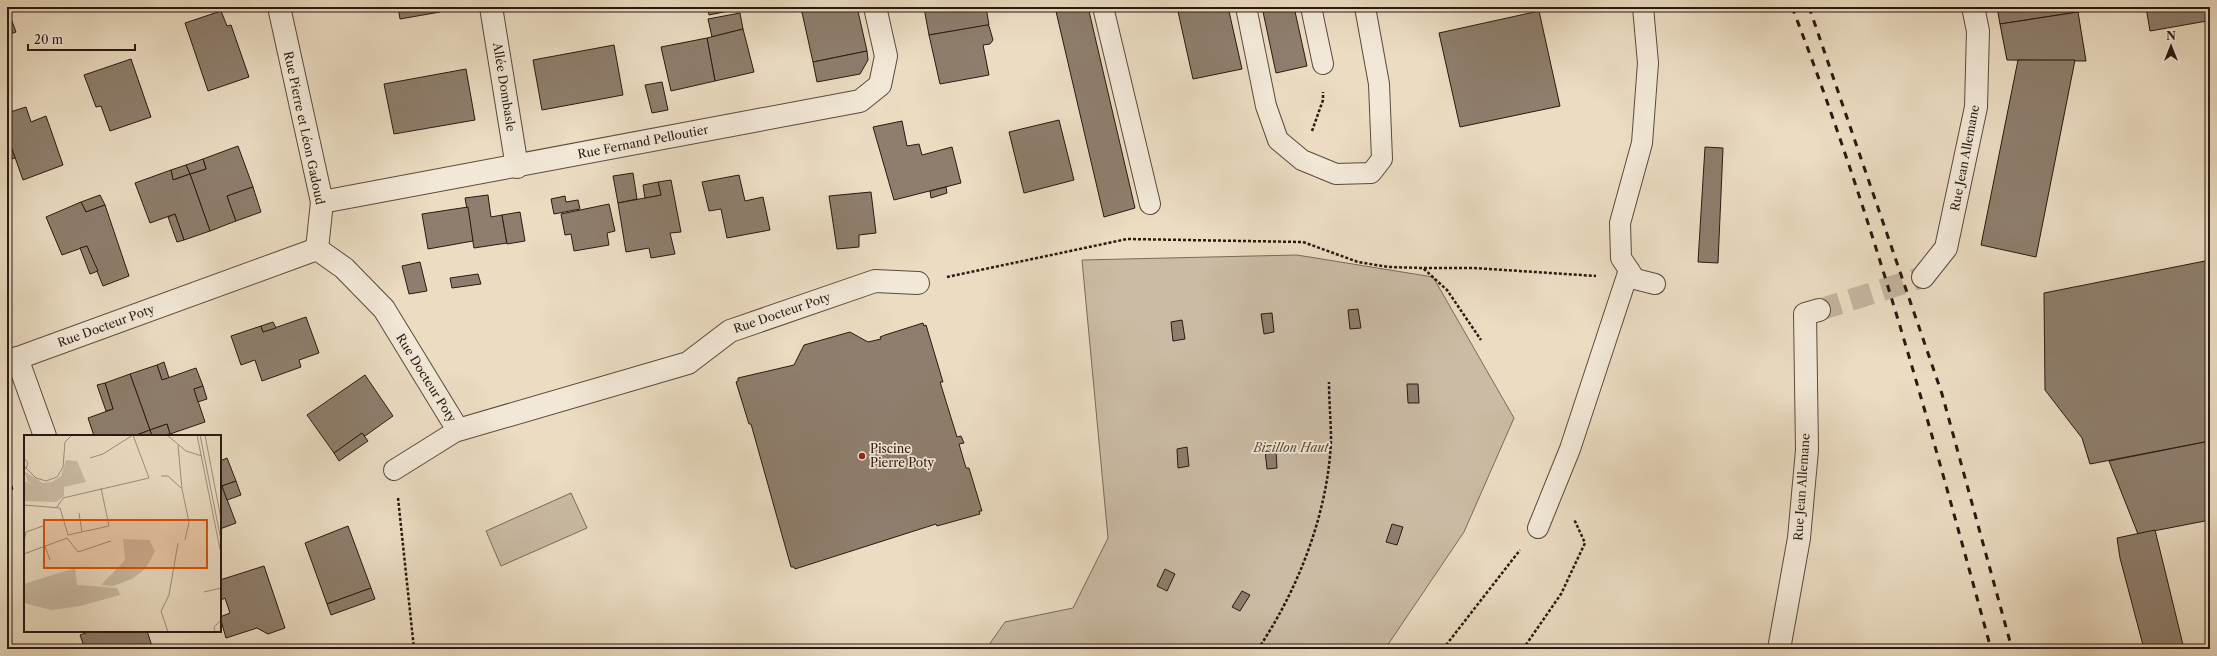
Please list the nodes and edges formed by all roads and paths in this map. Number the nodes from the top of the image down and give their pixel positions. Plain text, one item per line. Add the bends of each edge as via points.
1 (279, 7) edge
2 (491, 7) edge
3 (875, 7) edge
4 (1103, 7) edge
5 (1246, 7) edge
6 (1310, 7) edge
7 (1365, 7) edge
8 (1643, 7) edge
9 (1973, 7) edge
10 (1323, 64) joint
11 (1302, 160) junction
12 (517, 166) junction
13 (322, 202) junction
14 (1150, 204) dead end
15 (317, 249) junction
16 (1423, 268) junction
17 (1627, 274) junction
18 (1923, 278) tunnel mouth
19 (918, 283) joint
20 (1655, 284) dead end
21 (1805, 312) dead end
22 (1481, 340) dead end
23 (12, 360) edge
24 (1329, 382) dead end
25 (458, 430) junction
26 (45, 435) edge
27 (394, 470) joint
28 (1538, 528) joint
29 (1585, 544) dead end
30 (414, 649) edge
31 (1258, 649) edge
32 (1443, 649) edge
33 (1523, 649) edge
34 (1779, 649) edge

1 - 13 street, Rue Pierre et Léon Gadoud
2 - 12 street, Allée Dombasle
3 - 12 street, Rue Fernand Pelloutier via 886,56 880,85 860,101
4 - 14 lane
5 - 11 lane via 1266,106 1278,140
6 - 10 lane
7 - 11 lane via 1379,84 1382,159 1371,173 1336,174
8 - 17 lane via 1648,63 1642,143 1620,223 1621,258
9 - 18 street, Rue Jean Allemane via 1978,31 1976,107 1946,248
10 - 11 path via 1323,100
12 - 13 street, Rue Fernand Pelloutier
13 - 15 street, Rue Pierre et Léon Gadoud
15 - 23 street, Rue Docteur Poty
15 - 25 street, Rue Docteur Poty via 344,268 384,309
16 - 17 path
16 - 19 path via 1388,267 1358,262 1303,242 1127,239
16 - 22 path via 1447,290
17 - 20 lane via 1635,279
17 - 28 lane via 1570,449
19 - 25 street, Rue Docteur Poty via 875,281 730,331 688,363
21 - 34 street, Rue Jean Allemane via 1807,450 1800,538
23 - 26 street
24 - 31 path via 1331,441 1324,491 1311,539 1293,585
25 - 27 lane
27 - 30 path
28 - 32 path
29 - 33 path via 1561,594

